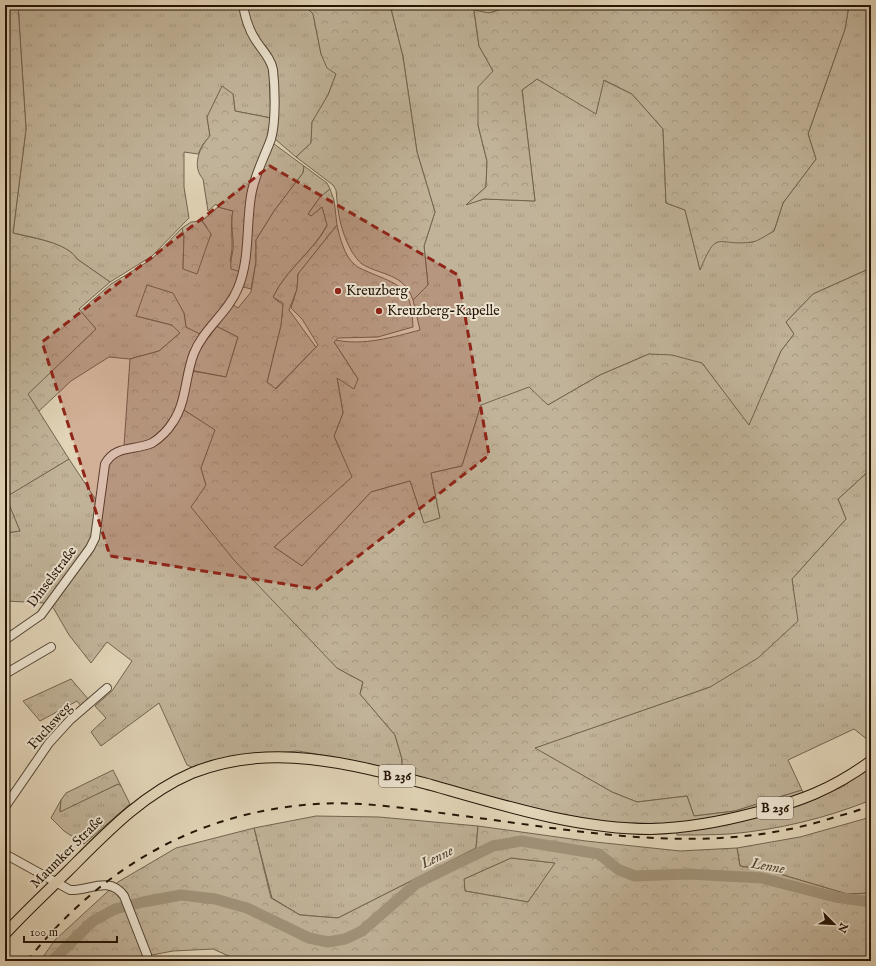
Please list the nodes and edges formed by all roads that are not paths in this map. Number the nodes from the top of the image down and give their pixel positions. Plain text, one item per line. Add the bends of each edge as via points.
1 (243, 5) edge
2 (5, 640) edge
3 (51, 647) dead end
4 (5, 674) edge
5 (107, 688) dead end
6 (871, 761) edge
7 (5, 807) edge
8 (5, 854) edge
9 (56, 883) junction
10 (5, 934) edge
11 (147, 955) dead end

1 - 2 street, Dinselstraße via 250,30 269,59 272,69 274,118 270,139 252,189 247,250 238,288 229,305 196,349 173,422 152,443 116,452 107,460 93,543 44,611
3 - 4 street
5 - 7 street, Fuchsweg via 70,720 49,743
6 - 9 main road, Maumker Straße / B 236 via 843,781 809,797 730,819 670,828 621,828 527,811 366,768 320,759 292,756 251,758 209,767 174,782 132,809
8 - 9 street
9 - 10 main road, Maumker Straße / B 236
9 - 11 street via 77,891 96,885 119,889

